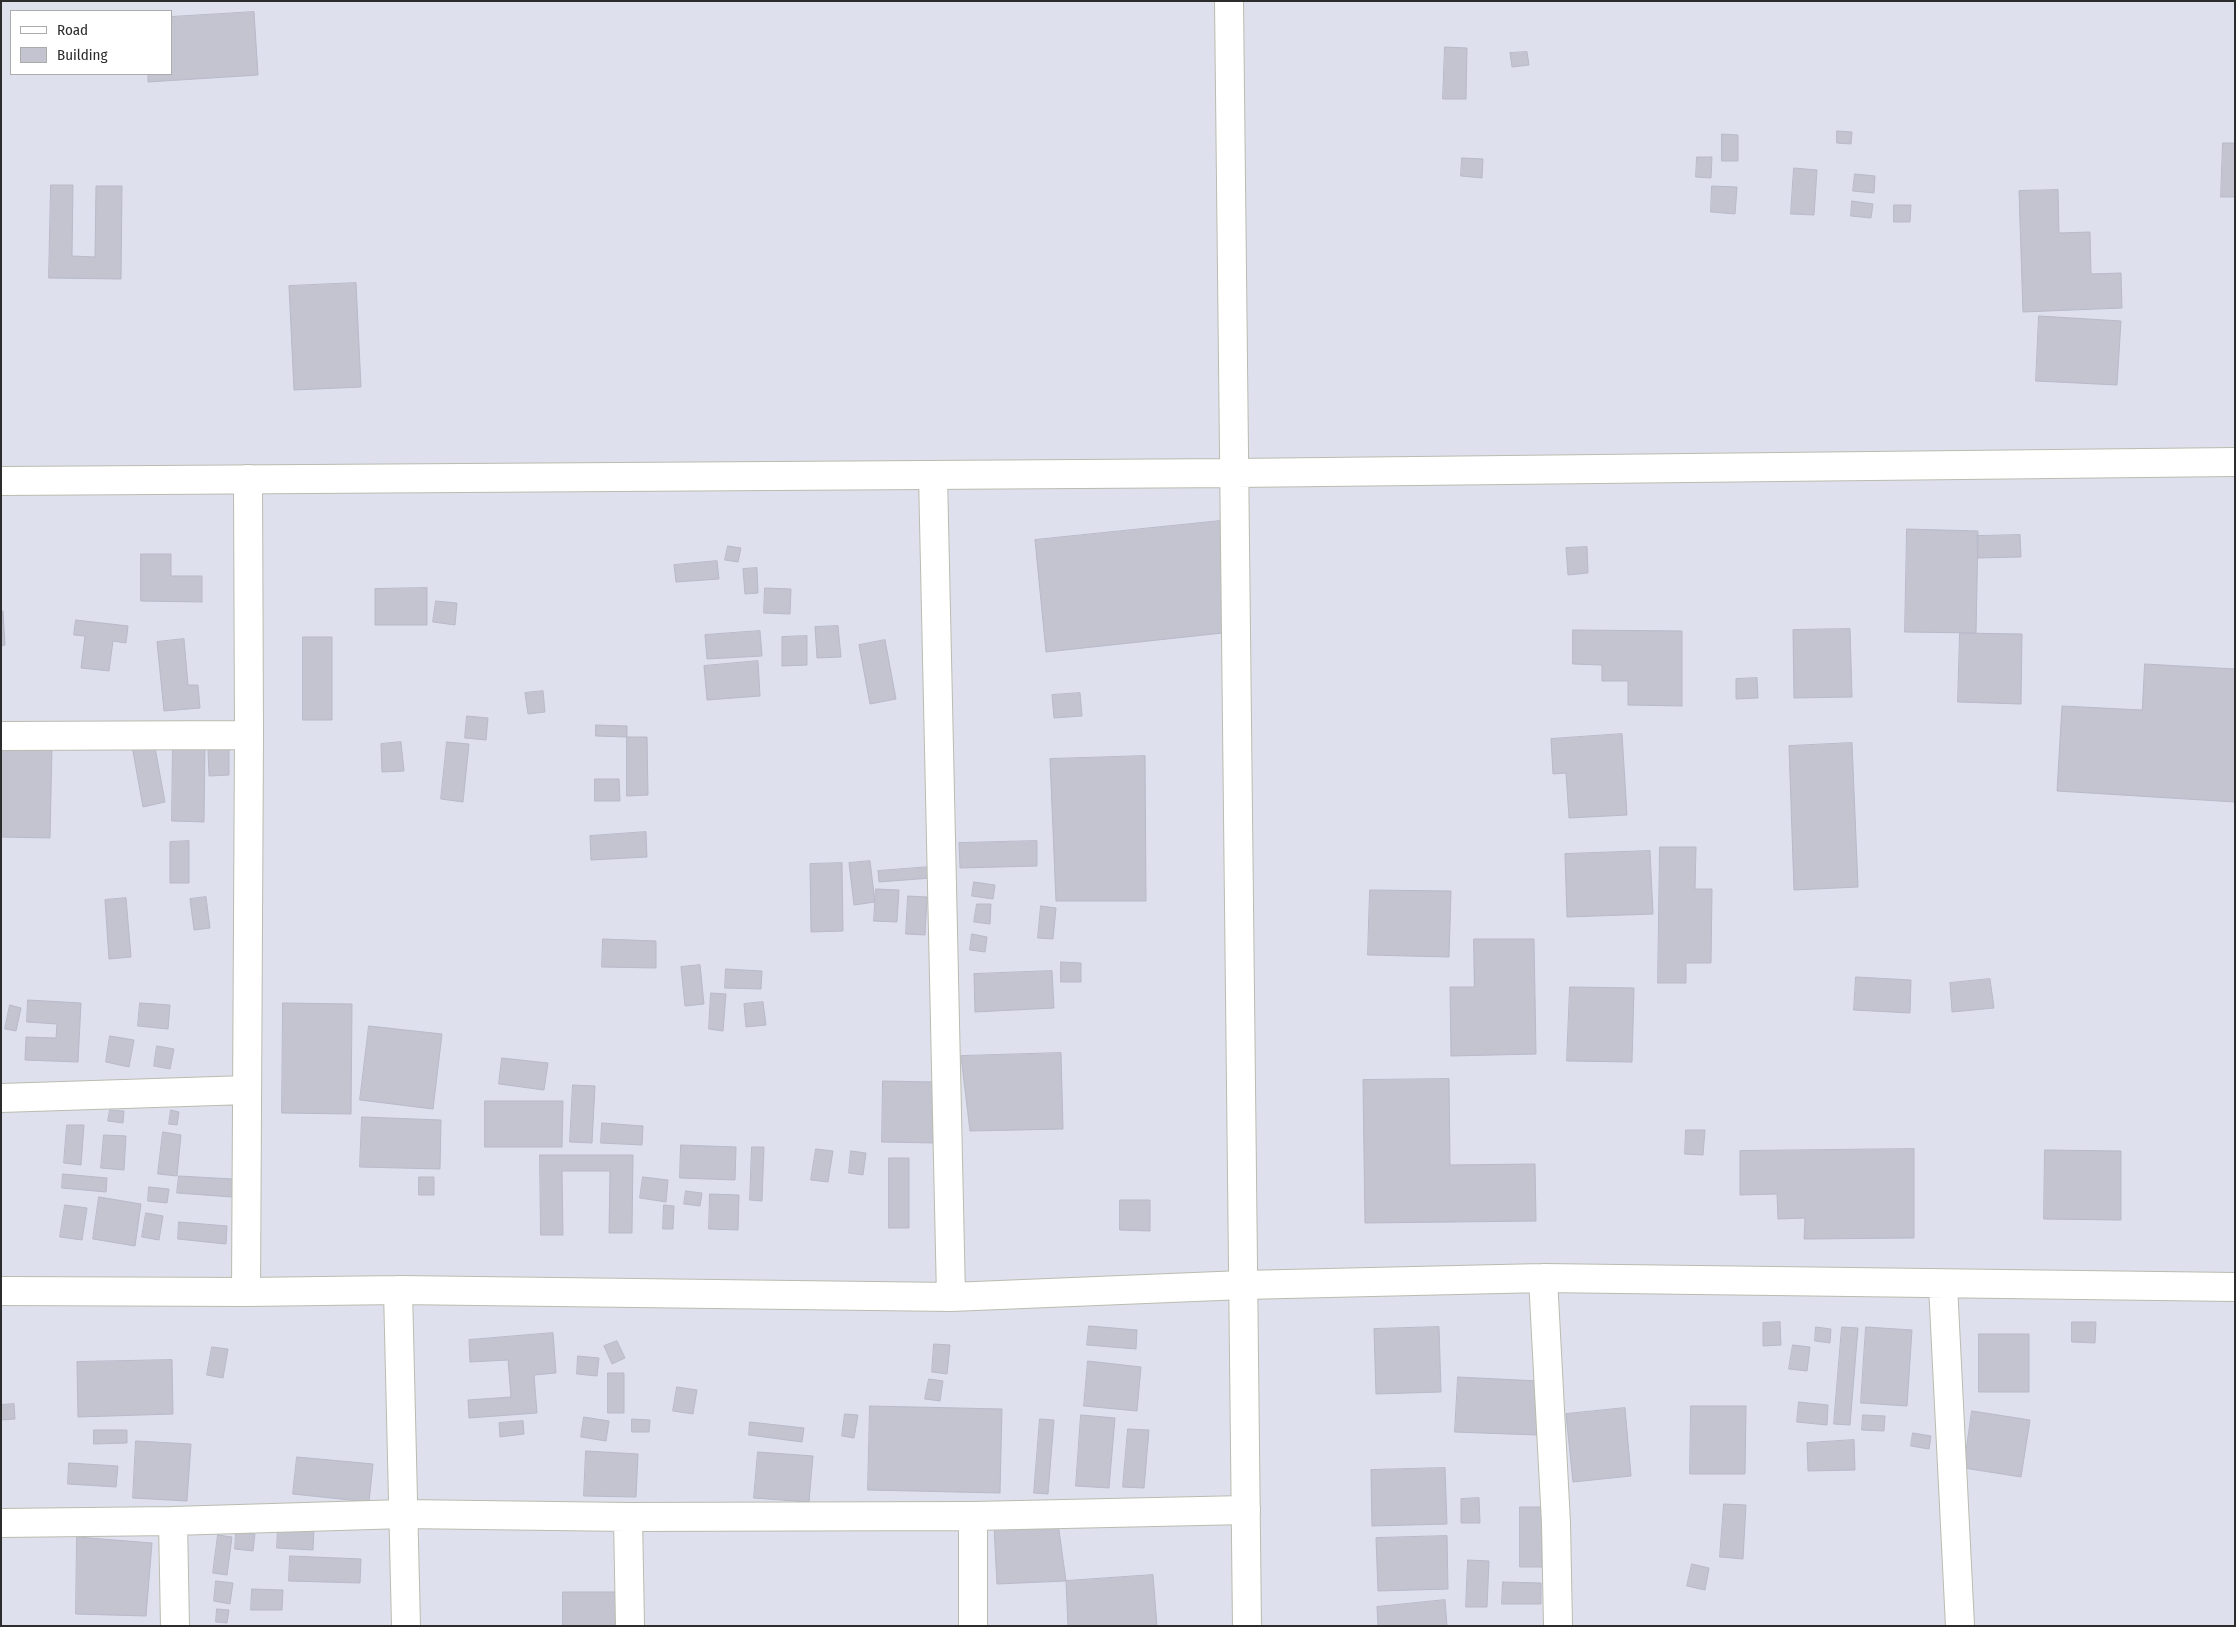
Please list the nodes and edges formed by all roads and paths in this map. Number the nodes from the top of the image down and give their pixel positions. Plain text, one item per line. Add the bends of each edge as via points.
1 (1229, 1) edge
2 (2235, 462) edge
3 (1234, 473) junction
4 (933, 474) junction
5 (248, 479) junction
6 (1, 481) edge
7 (249, 735) junction
8 (1, 736) edge
9 (247, 1090) junction
10 (1, 1098) edge
11 (1543, 1278) junction
12 (1244, 1285) junction
13 (1943, 1285) junction
14 (2235, 1287) edge
15 (398, 1290) junction
16 (1, 1291) edge
17 (246, 1292) junction
18 (950, 1297) junction
19 (1246, 1510) junction
20 (404, 1514) junction
21 (973, 1516) junction
22 (628, 1517) junction
23 (173, 1521) junction
24 (1, 1523) edge
25 (174, 1626) edge
26 (406, 1626) edge
27 (630, 1626) edge
28 (973, 1626) edge
29 (1247, 1626) edge
30 (1558, 1626) edge
31 (1960, 1626) edge

1 - 3 street
2 - 3 street
3 - 4 street
3 - 12 street
4 - 5 street
4 - 18 street
5 - 6 street
5 - 7 street
7 - 8 street
7 - 9 street
9 - 10 street
9 - 17 street
11 - 12 street
11 - 13 street
11 - 30 street
12 - 18 street
12 - 19 street
13 - 14 street
13 - 31 street
15 - 17 street
15 - 18 street
15 - 20 street
16 - 17 street
19 - 21 street
19 - 29 street
20 - 22 street
20 - 23 street
20 - 26 street
21 - 22 street
21 - 28 street
22 - 27 street
23 - 24 street
23 - 25 street

